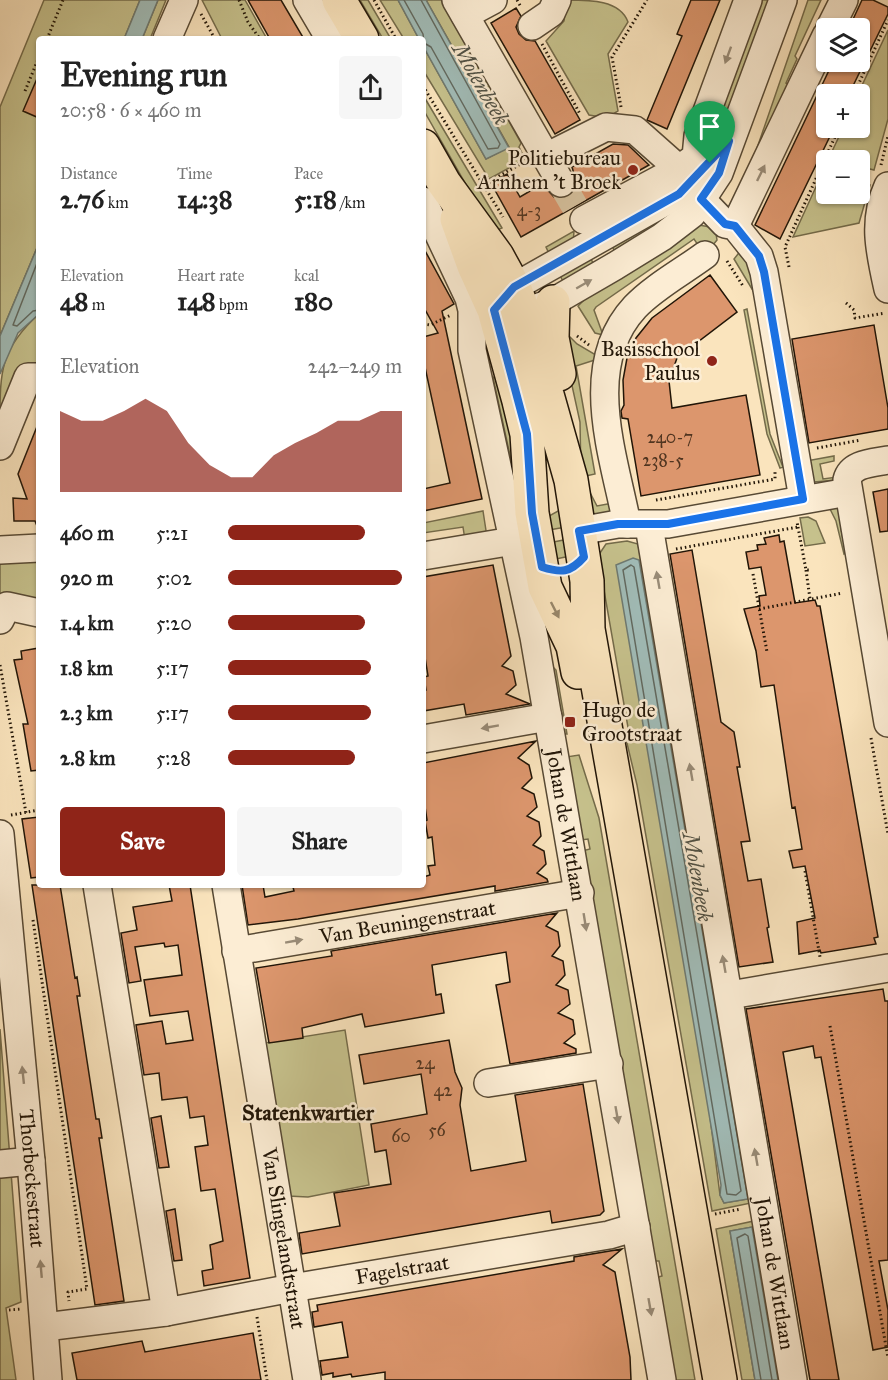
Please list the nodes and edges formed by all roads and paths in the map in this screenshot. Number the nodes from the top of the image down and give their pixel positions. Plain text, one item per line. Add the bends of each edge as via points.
1 (63, 0) edge
2 (239, 0) edge
3 (307, 0) edge
4 (339, 0) edge
5 (374, 0) edge
6 (493, 0) edge
7 (517, 0) edge
8 (557, 0) edge
9 (647, 0) edge
10 (748, 0) edge
11 (783, 0) edge
12 (844, 0) edge
13 (191, 5) edge
14 (461, 8) edge
15 (835, 18) edge
16 (888, 20) edge
17 (532, 26) junction
18 (47, 36) edge
19 (169, 36) edge
20 (213, 36) edge
21 (258, 36) edge
22 (328, 36) edge
23 (360, 36) edge
24 (394, 36) edge
25 (816, 57) edge
26 (36, 64) edge
27 (859, 84) edge
28 (25, 91) dead end
29 (426, 91) edge
30 (627, 113) dead end
31 (591, 134) junction
32 (888, 136) edge
33 (834, 138) edge
34 (545, 155) junction
35 (426, 159) edge
36 (886, 179) edge
37 (561, 183) tunnel mouth
38 (690, 184) junction
39 (483, 185) junction
40 (434, 192) edge
41 (504, 220) dead end
42 (586, 223) junction
43 (735, 226) junction
44 (705, 255) dead end
45 (615, 266) junction
46 (789, 267) dead end
47 (888, 289) edge
48 (511, 303) junction
49 (846, 303) dead end
50 (888, 312) edge
51 (426, 324) edge
52 (36, 376) edge
53 (865, 440) dead end
54 (0, 446) edge
55 (796, 460) junction
56 (888, 460) edge
57 (848, 492) junction
58 (803, 499) junction
59 (633, 518) junction
60 (798, 527) dead end
61 (531, 539) junction
62 (581, 544) junction
63 (36, 548) edge
64 (0, 550) edge
65 (426, 556) edge
66 (753, 574) dead end
67 (846, 592) dead end
68 (810, 599) junction
69 (759, 609) junction
70 (36, 612) edge
71 (0, 620) edge
72 (880, 636) edge
73 (767, 652) dead end
74 (0, 665) edge
75 (548, 717) junction
76 (888, 723) edge
77 (426, 738) edge
78 (36, 811) edge
79 (26, 813) junction
80 (4, 825) edge
81 (805, 872) dead end
82 (97, 888) edge
83 (226, 888) edge
84 (580, 893) junction
85 (31, 909) dead end
86 (236, 951) junction
87 (888, 968) edge
88 (824, 979) junction
89 (730, 995) junction
90 (830, 1026) dead end
91 (609, 1064) junction
92 (488, 1083) dead end
93 (31, 1161) junction
94 (0, 1164) edge
95 (743, 1209) dead end
96 (725, 1212) dead end
97 (636, 1227) junction
98 (292, 1288) junction
99 (253, 1296) junction
100 (166, 1312) junction
101 (74, 1325) junction
102 (45, 1327) junction
103 (888, 1358) edge
104 (48, 1380) edge
105 (267, 1380) edge
106 (307, 1380) edge
107 (662, 1380) edge
108 (701, 1380) edge
109 (720, 1380) edge
110 (793, 1380) edge

1 - 18 path
2 - 21 path
3 - 22 street
4 - 23 main road
5 - 24 path
6 - 14 street
7 - 17 path
8 - 17 street via 551,13
9 - 30 path via 612,57 621,110
10 -> 38 street via 698,136
11 - 38 street via 729,141
12 - 15 street
13 - 19 street
13 - 20 path
14 - 34 street
16 - 27 path
17 - 31 path
43 -> 25 street
26 - 28 path
29 - 39 path
31 - 34 street
31 - 38 street via 606,127 635,130
32 - 36 path via 881,164
33 - 46 path via 785,247
34 - 37 street
34 - 39 path
35 - 40 main road, Johan de Wittlaan
36 - 47 street via 877,224
38 - 42 street
38 - 43 street via 725,224
38 - 45 street via 692,214
39 - 41 path
40 - 48 main road, Johan de Wittlaan via 474,266
40 - 48 street, Johan de Wittlaan via 458,273
42 - 45 street
42 - 48 street
43 - 55 street via 759,256 764,272
44 - 59 street, Johan de Wittlaan via 633,309 610,353 604,403
48 -> 45 street
48 - 51 path
48 - 61 main road, Johan de Wittlaan via 527,434
48 - 62 main road via 552,338 569,418 564,455
49 - 50 path via 854,310 855,318
52 - 54 street via 28,377
53 - 55 path
55 - 58 street
55 - 59 path via 773,473 775,479 653,501 653,505
56 - 57 street via 851,470
57 - 58 street
57 - 72 street
58 - 59 street
59 - 62 street
89 -> 59 street, Johan de Wittlaan
60 - 68 path
61 - 62 main road via 564,572 573,569
61 - 62 main road via 543,500 554,496
61 - 65 street
61 - 75 street, Johan de Wittlaan
61 -> 108 main road, Johan de Wittlaan via 547,594 573,646
62 - 109 main road via 588,629
63 - 64 street
66 - 69 path
67 - 68 path
68 - 69 path
69 - 73 path
70 - 71 street via 7,606
72 - 76 street
74 - 79 path
75 -> 77 street
75 - 84 street, Johan de Wittlaan
78 - 79 path
79 - 80 path
93 -> 80 street, Thorbeckestraat
81 - 88 path
82 - 100 street
83 - 86 street, Van Slingelandtstraat
86 -> 84 street, Van Beuningenstraat
84 -> 91 street, Johan de Wittlaan
85 - 101 path, Thorbeckestraat via 87,1289 68,1292
86 - 98 street, Van Slingelandtstraat
87 - 88 street
88 - 89 street
110 -> 89 street, Johan de Wittlaan
90 - 103 path
91 - 92 street
91 -> 97 street, Johan de Wittlaan
93 - 94 street
102 -> 93 street, Thorbeckestraat
95 - 96 path
97 - 98 street, Fagelstraat via 480,1258
97 -> 107 street, Johan de Wittlaan
98 - 99 street, Fagelstraat
98 - 106 street, Van Slingelandtstraat
99 - 100 street, Fagelstraat
99 - 105 path, Van Slingelandtstraat
100 - 101 street, Fagelstraat
101 - 102 street, Fagelstraat
102 - 104 street, Thorbeckestraat

